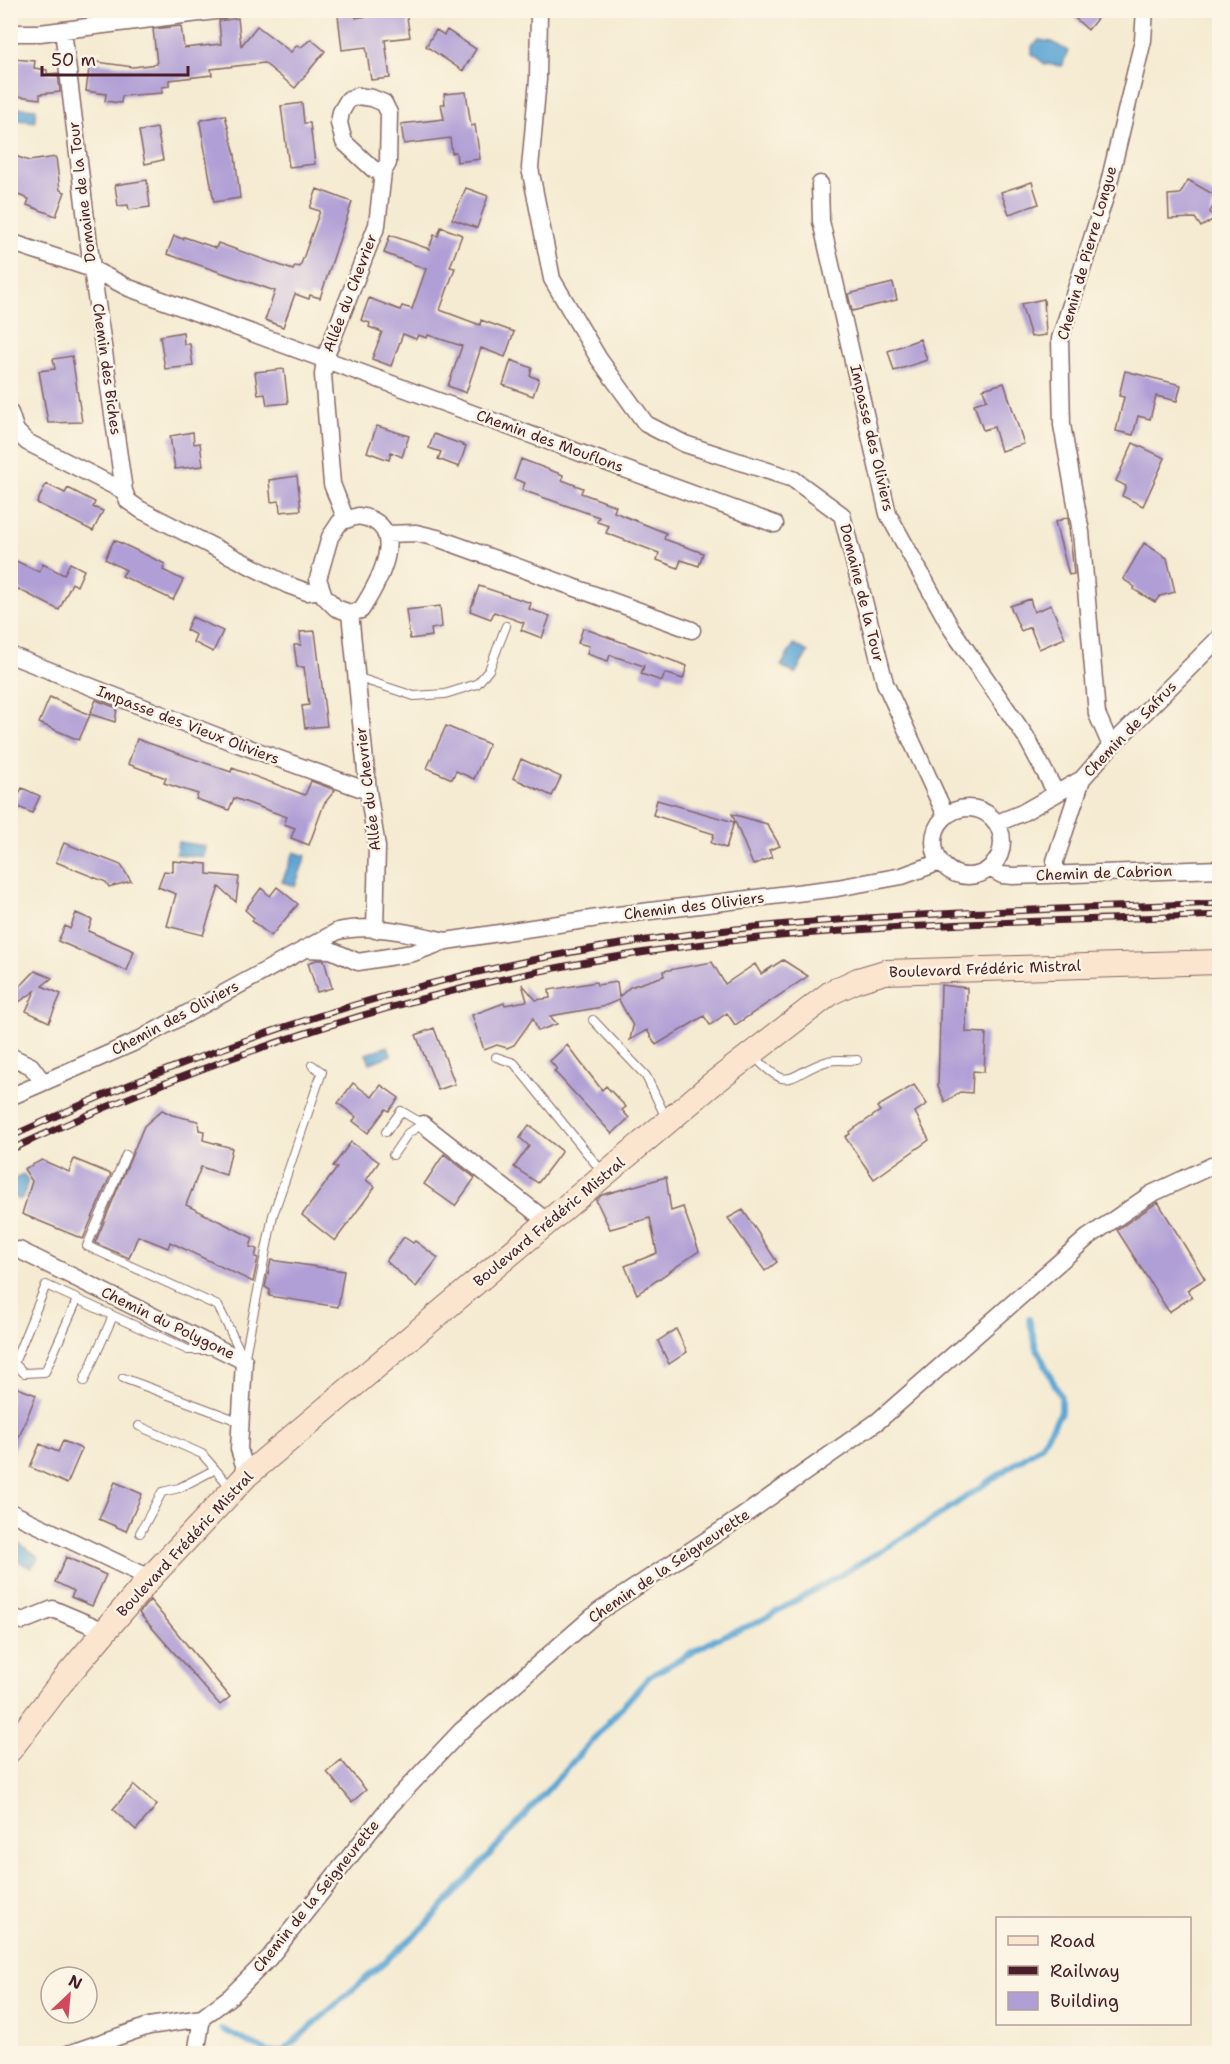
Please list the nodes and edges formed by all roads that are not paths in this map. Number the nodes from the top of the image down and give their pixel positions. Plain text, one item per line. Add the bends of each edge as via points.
1 (223, 10) edge
2 (539, 10) edge
3 (1145, 10) edge
4 (63, 30) junction
5 (10, 33) edge
6 (383, 172) dead end
7 (820, 184) dead end
8 (10, 242) edge
9 (92, 269) junction
10 (325, 358) junction
11 (10, 413) edge
12 (124, 491) junction
13 (346, 520) junction
14 (775, 524) dead end
15 (386, 534) junction
16 (322, 590) junction
17 (350, 613) junction
18 (506, 626) dead end
19 (692, 630) dead end
20 (1220, 637) edge
21 (10, 655) edge
22 (356, 677) junction
23 (1111, 746) junction
24 (1082, 779) junction
25 (368, 791) junction
26 (1056, 793) junction
27 (946, 816) junction
28 (997, 823) junction
29 (940, 862) junction
30 (991, 868) junction
31 (1220, 869) edge
32 (1055, 874) junction
33 (375, 930) junction
34 (446, 941) junction
35 (304, 949) junction
36 (1220, 962) edge
37 (593, 1020) dead end
38 (752, 1054) junction
39 (10, 1056) edge
40 (496, 1057) dead end
41 (857, 1060) dead end
42 (312, 1065) dead end
43 (42, 1081) junction
44 (10, 1097) edge
45 (668, 1122) junction
46 (423, 1124) junction
47 (386, 1132) dead end
48 (126, 1155) dead end
49 (393, 1155) dead end
50 (1220, 1162) edge
51 (605, 1175) junction
52 (549, 1223) junction
53 (20, 1250) dead end
54 (77, 1300) junction
55 (113, 1316) junction
56 (222, 1350) junction
57 (244, 1361) junction
58 (123, 1378) dead end
59 (84, 1381) dead end
60 (241, 1422) junction
61 (139, 1426) dead end
62 (214, 1470) junction
63 (240, 1483) junction
64 (10, 1512) edge
65 (140, 1533) dead end
66 (150, 1578) junction
67 (10, 1616) edge
68 (105, 1631) junction
69 (12, 1746) edge
70 (202, 2018) junction
71 (68, 2054) edge
72 (196, 2054) edge

1 - 4 street
2 - 27 street, Domaine de la Tour via 530,168 552,279 599,359 646,424 686,444 793,479 842,515 885,683
3 - 23 street, Chemin de Pierre Longue via 1143,40 1107,192 1060,339 1062,425 1081,532 1097,714
4 - 5 street
4 - 9 street, Domaine de la Tour
6 - 10 street, Allée du Chevrier via 377,225
7 - 26 street, Impasse des Oliviers via 821,221 888,514 951,628 1026,737
8 - 9 street, Domaine de la Tour
9 - 10 street via 129,288
9 - 12 street, Chemin des Biches
10 - 13 street, Allée du Chevrier via 322,375 332,484
10 - 14 street, Chemin des Mouflons
11 - 12 street via 16,431 27,442
12 - 16 street via 128,501 141,510 255,569 307,592
13 - 15 street via 369,518 381,525
13 - 16 street via 330,537 318,579
15 - 17 street via 387,554 370,596 361,610
15 - 19 street via 416,532 437,538
16 - 17 street via 336,608
17 - 22 street, Allée du Chevrier
18 - 22 lane via 489,670 477,684 445,694 414,696
20 - 23 street, Chemin de Safrus
21 - 25 street, Impasse des Vieux Oliviers
22 - 25 street, Allée du Chevrier
23 - 24 street, Chemin de Safrus
24 - 26 street, Chemin de Safrus
24 - 32 street via 1055,861
25 - 33 street, Allée du Chevrier via 377,847
26 - 28 street, Chemin de Safrus
27 - 28 street via 973,808
27 - 29 street via 934,838
28 - 30 street via 1002,832 1002,852
29 - 30 street via 964,876 983,874
29 - 34 street, Chemin des Oliviers via 902,876 837,888
30 - 32 street, Chemin de Cabrion via 1002,875
31 - 32 street, Chemin de Cabrion
33 - 34 street, Chemin des Oliviers
33 - 35 street, Chemin des Oliviers via 353,927 338,931
34 - 35 street, Chemin des Oliviers via 413,953 358,962 332,950
35 - 43 street, Chemin des Oliviers via 133,1043
36 - 38 main road, Boulevard Frédéric Mistral via 885,972 832,993
37 - 45 lane via 646,1076
38 - 41 lane via 777,1078 791,1079 829,1061
38 - 45 main road, Boulevard Frédéric Mistral
39 - 43 street via 31,1066
40 - 51 lane via 514,1063
42 - 57 lane via 322,1072 273,1215
43 - 44 street, Chemin des Oliviers
45 - 51 main road, Boulevard Frédéric Mistral
46 - 47 lane via 401,1111
46 - 49 lane via 408,1133
46 - 52 street
48 - 57 lane via 87,1246 218,1306
50 - 70 street, Chemin de la Seigneurette via 1151,1194 1087,1238 878,1421 598,1612 460,1731 390,1806 269,1958
51 - 52 main road, Boulevard Frédéric Mistral
52 - 63 main road, Boulevard Frédéric Mistral
53 - 56 street, Chemin du Polygone
54 - 54 lane via 46,1286 14,1364 24,1373 45,1372
54 - 55 lane
55 - 56 lane via 188,1350
55 - 59 lane
56 - 57 street, Chemin du Polygone
57 - 60 street, Chemin du Polygone
58 - 60 lane
60 - 63 street, Chemin du Polygone
61 - 62 lane via 202,1454
62 - 63 lane
62 - 65 lane via 162,1492
63 - 66 main road, Boulevard Frédéric Mistral
64 - 66 street
66 - 68 main road, Boulevard Frédéric Mistral
67 - 68 street via 23,1621 53,1609
68 - 69 main road, Boulevard Frédéric Mistral
70 - 71 street, Chemin de la Seigneurette via 149,2026
70 - 72 street

